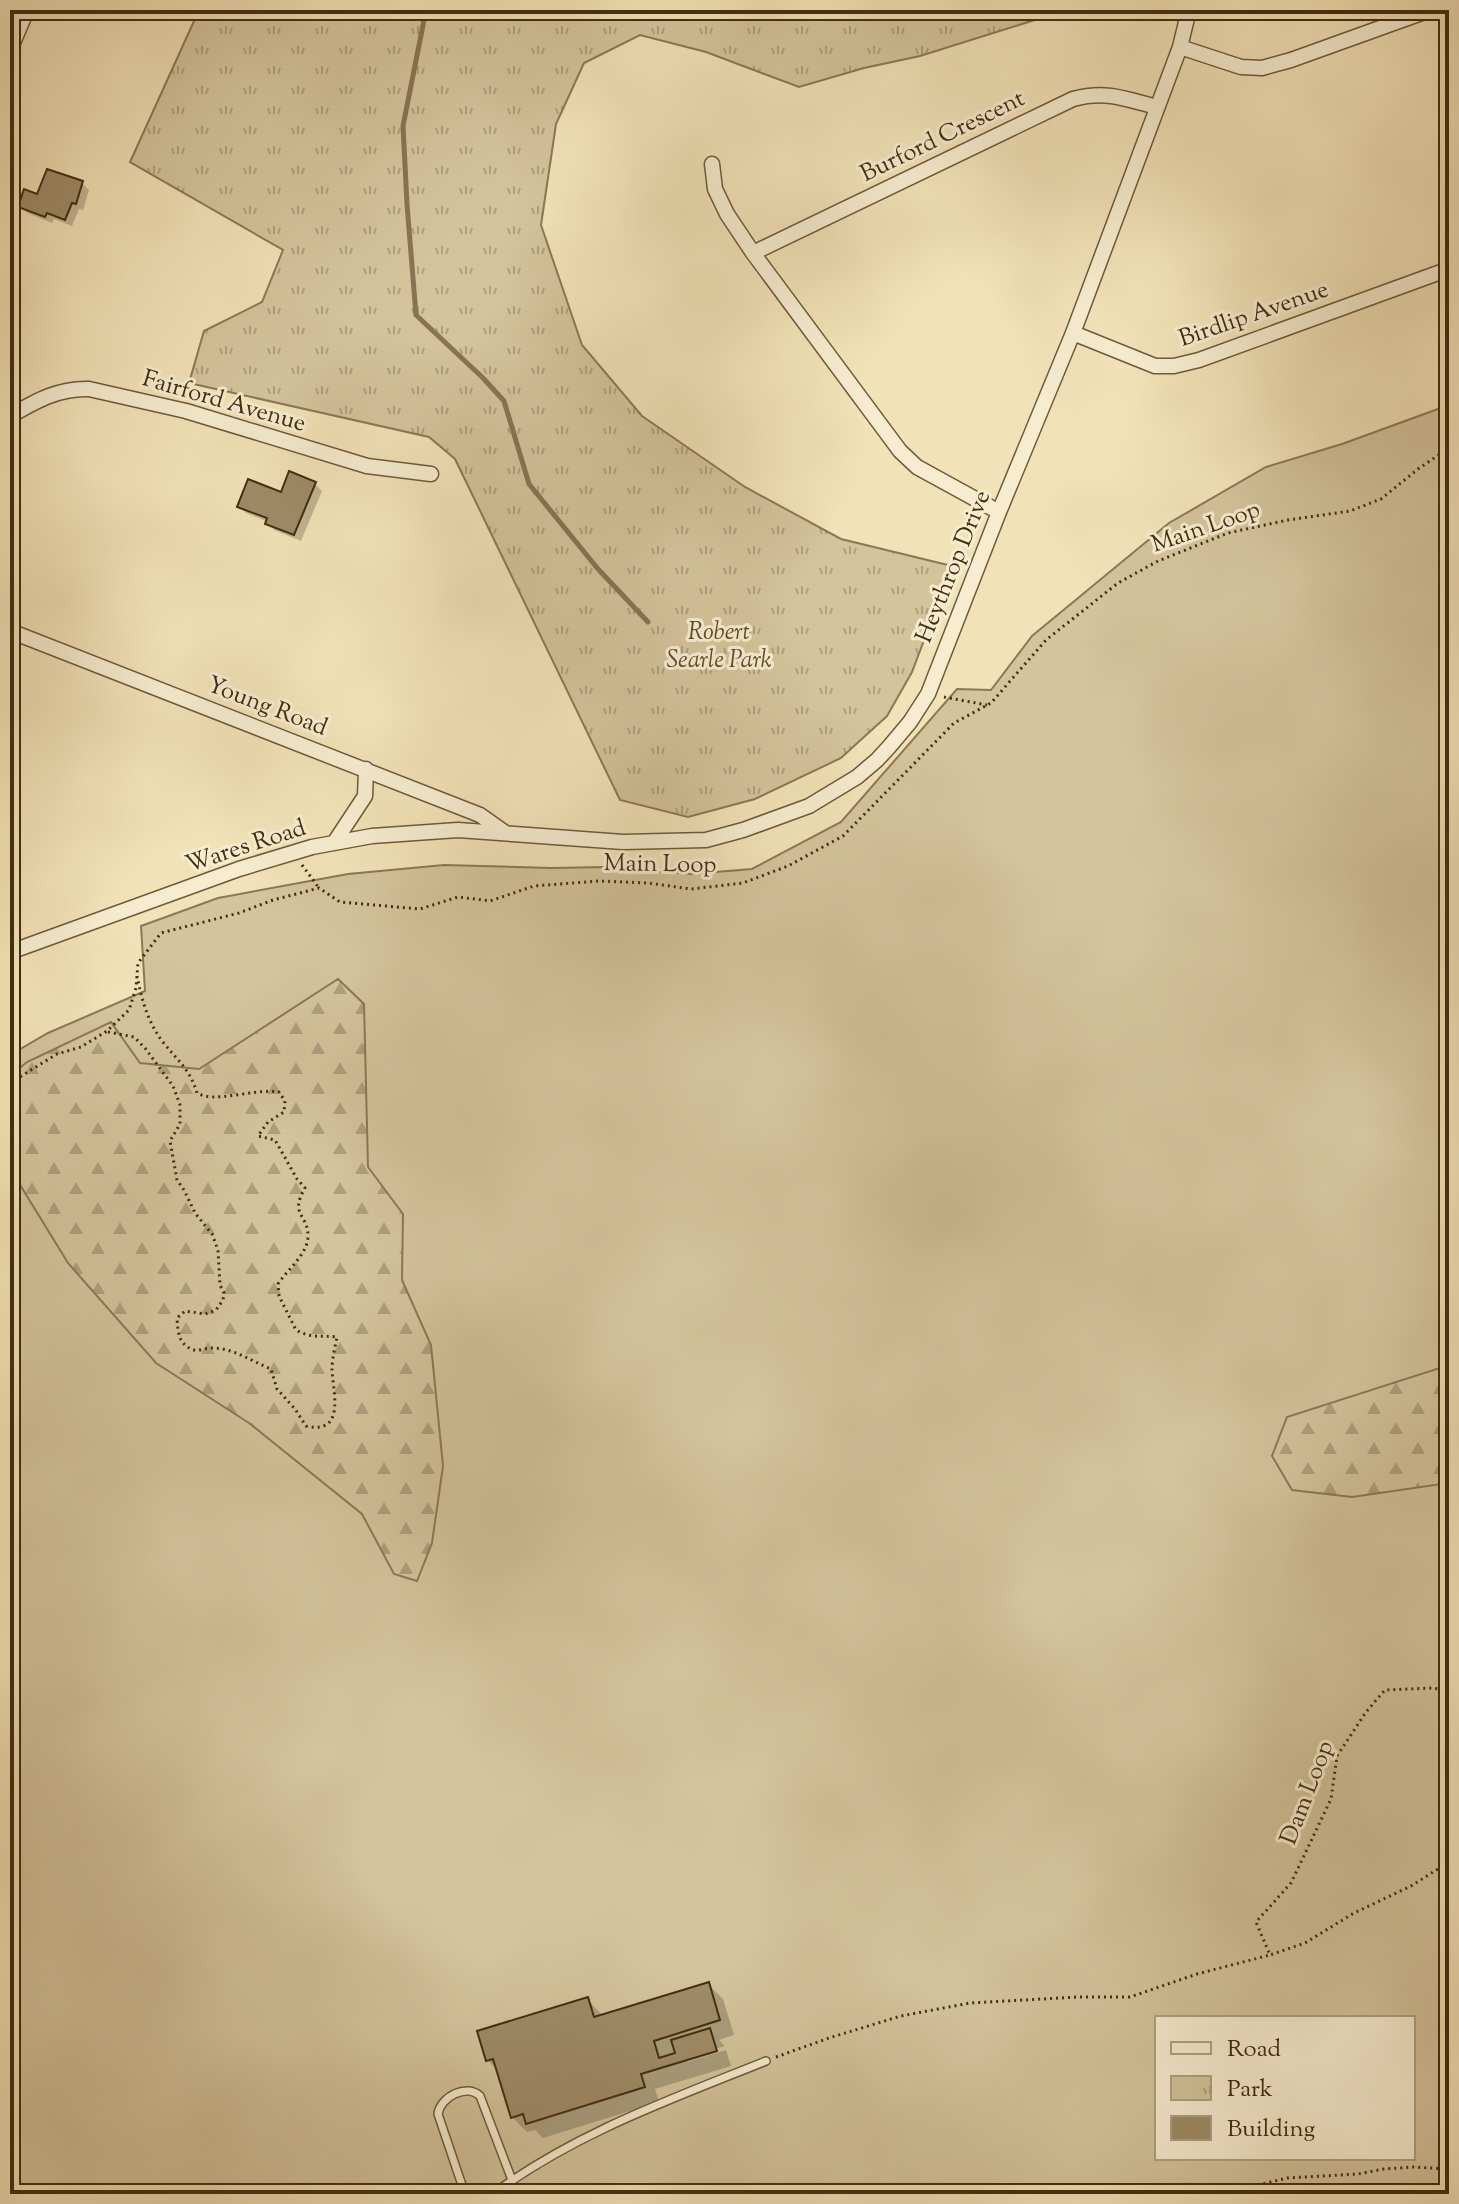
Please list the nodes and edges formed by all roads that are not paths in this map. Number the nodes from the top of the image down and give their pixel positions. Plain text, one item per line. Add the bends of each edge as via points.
1 (27, 10) edge
2 (1189, 10) edge
3 (1430, 10) edge
4 (1180, 47) junction
5 (10, 50) edge
6 (1157, 107) junction
7 (712, 164) dead end
8 (753, 253) junction
9 (1449, 269) edge
10 (1073, 333) junction
11 (10, 416) edge
12 (431, 474) dead end
13 (999, 512) junction
14 (10, 631) edge
15 (366, 769) junction
16 (504, 832) junction
17 (334, 843) junction
18 (10, 952) edge
19 (766, 2061) road end
20 (512, 2180) junction
21 (465, 2194) edge
22 (493, 2194) edge

1 - 5 street
2 - 4 street, Heythrop Drive
3 - 4 street via 1262,68 1241,67
4 - 6 street, Heythrop Drive
6 - 8 street, Burford Crescent via 1111,95 1073,99
6 - 10 street, Heythrop Drive
7 - 8 street via 715,189
8 - 13 street via 900,451 917,467
9 - 10 street, Birdlip Avenue via 1174,366 1155,366
10 - 13 street, Heythrop Drive
11 - 12 street, Fairford Avenue via 60,391 89,389 186,411 367,466
13 - 16 street, Heythrop Drive via 928,694 889,747 857,777 809,806 706,840 623,842
14 - 15 street, Young Road
15 - 16 street, Young Road via 480,815
15 - 17 street via 365,796
16 - 17 street, Wares Road via 417,832
17 - 18 street, Wares Road via 239,869
19 - 20 lane via 610,2124
20 - 21 lane via 480,2096 469,2090 438,2108
20 - 22 lane

